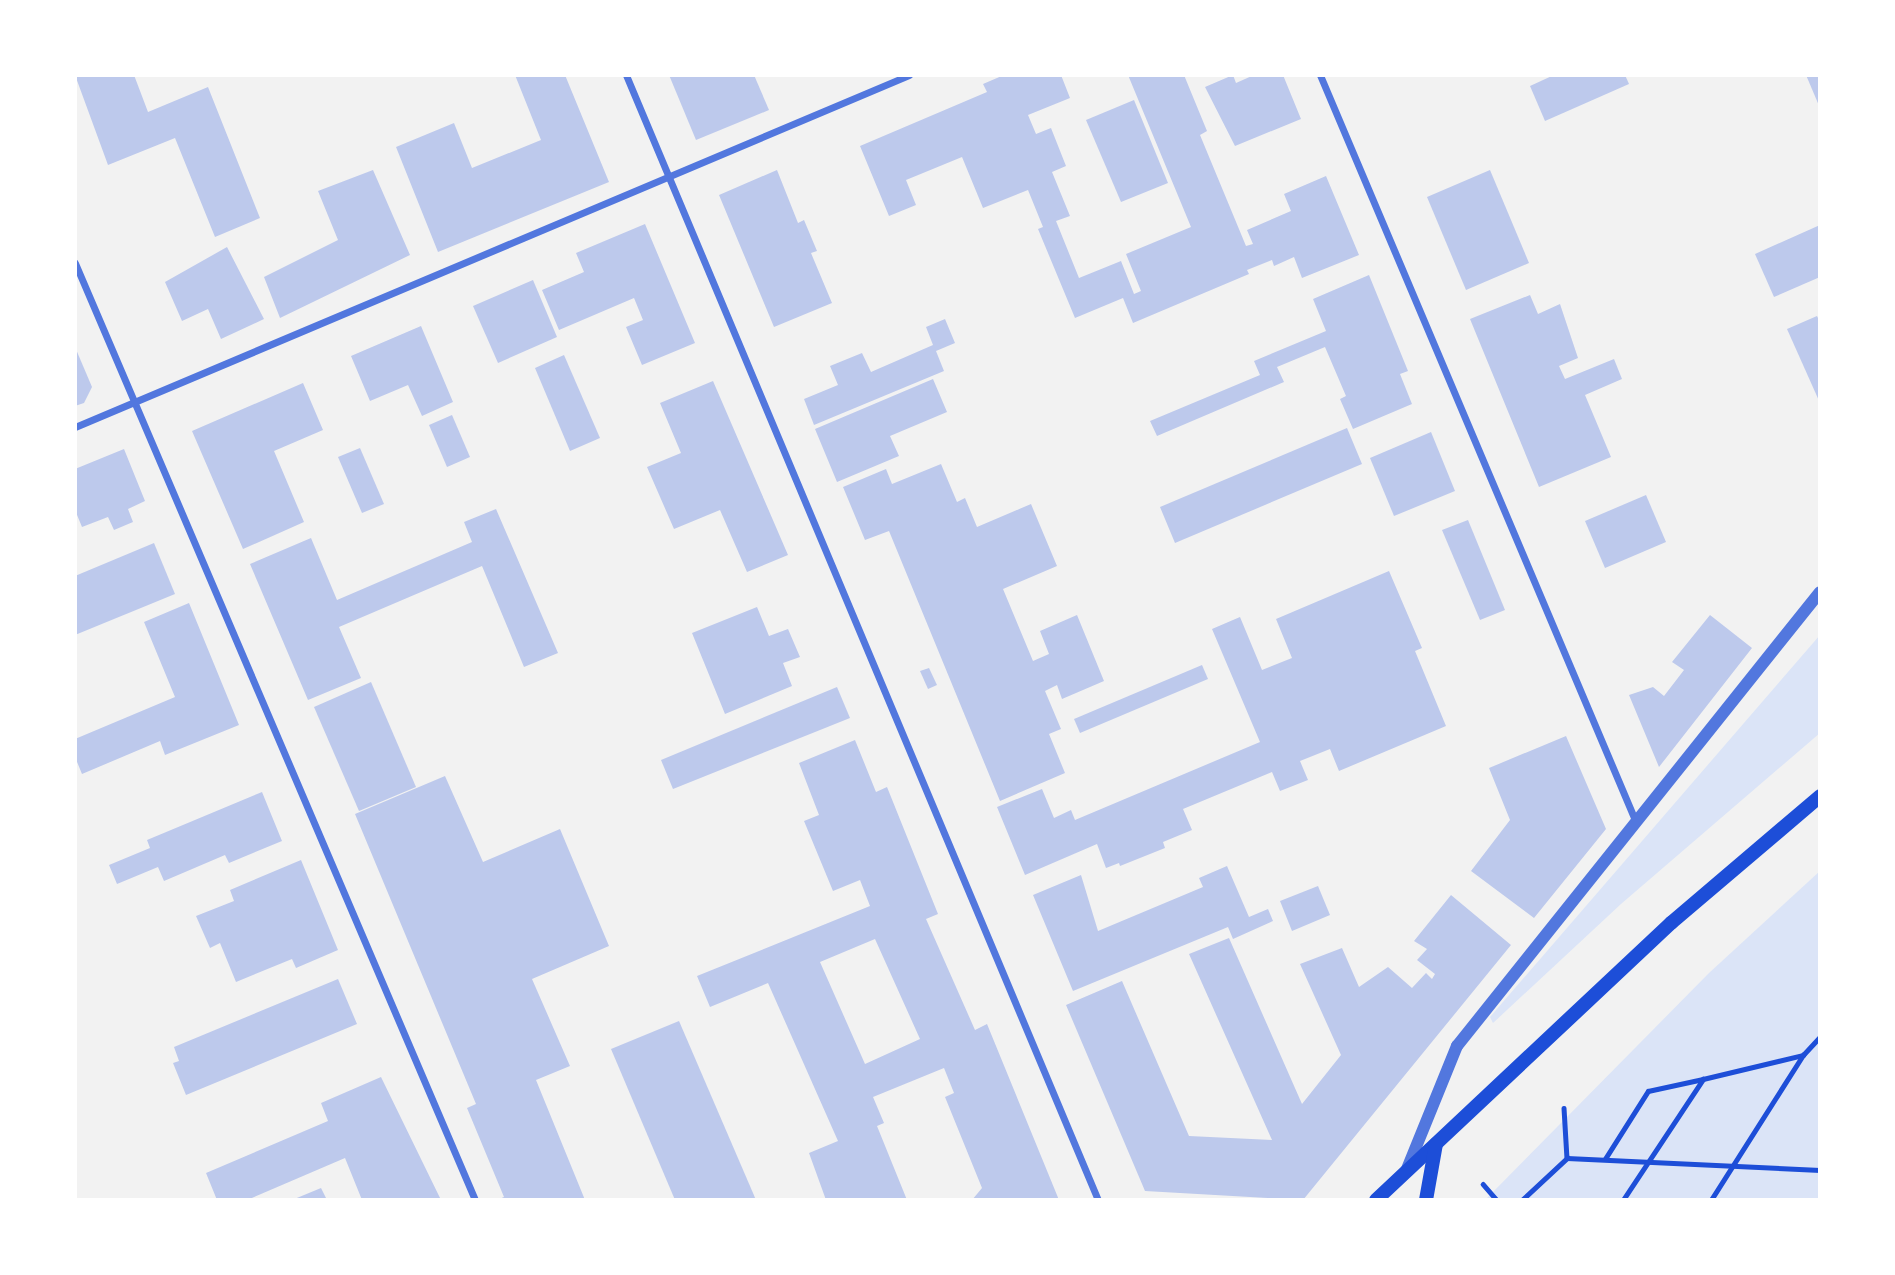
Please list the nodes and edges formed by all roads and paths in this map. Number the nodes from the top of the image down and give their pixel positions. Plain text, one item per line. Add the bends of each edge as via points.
1 (626, 75) edge
2 (909, 75) edge
3 (1320, 75) edge
4 (668, 174) junction
5 (75, 263) edge
6 (133, 402) junction
7 (75, 427) edge
8 (1820, 592) edge
9 (1820, 796) edge
10 (1635, 820) junction
11 (1820, 1037) edge
12 (1803, 1055) junction
13 (1703, 1079) junction
14 (1564, 1108) dead end
15 (1436, 1144) junction
16 (1567, 1158) junction
17 (1604, 1160) junction
18 (1648, 1162) junction
19 (1735, 1163) junction
20 (1407, 1169) junction
21 (1820, 1170) edge
22 (1483, 1184) dead end
23 (1380, 1196) edge
24 (475, 1200) edge
25 (1098, 1200) edge
26 (1366, 1200) edge
27 (1426, 1200) edge
28 (1497, 1200) edge
29 (1522, 1200) edge
30 (1623, 1200) edge
31 (1711, 1200) edge

1 - 4 street
2 - 4 street
3 - 10 street
4 - 6 street
4 - 25 street
5 - 6 street
6 - 7 street
6 - 24 street
8 - 10 street
9 - 15 main road via 1671,923
10 - 20 street via 1457,1046
11 - 12 path
12 - 13 path
12 - 19 path
13 - 17 path via 1648,1091
13 - 18 path
14 - 16 path
15 - 20 main road
15 - 27 main road
16 - 17 path
16 - 29 path
17 - 18 path
18 - 19 path
18 - 30 path
19 - 21 path
19 - 31 path
20 - 23 main road
22 - 28 path
23 - 26 main road

